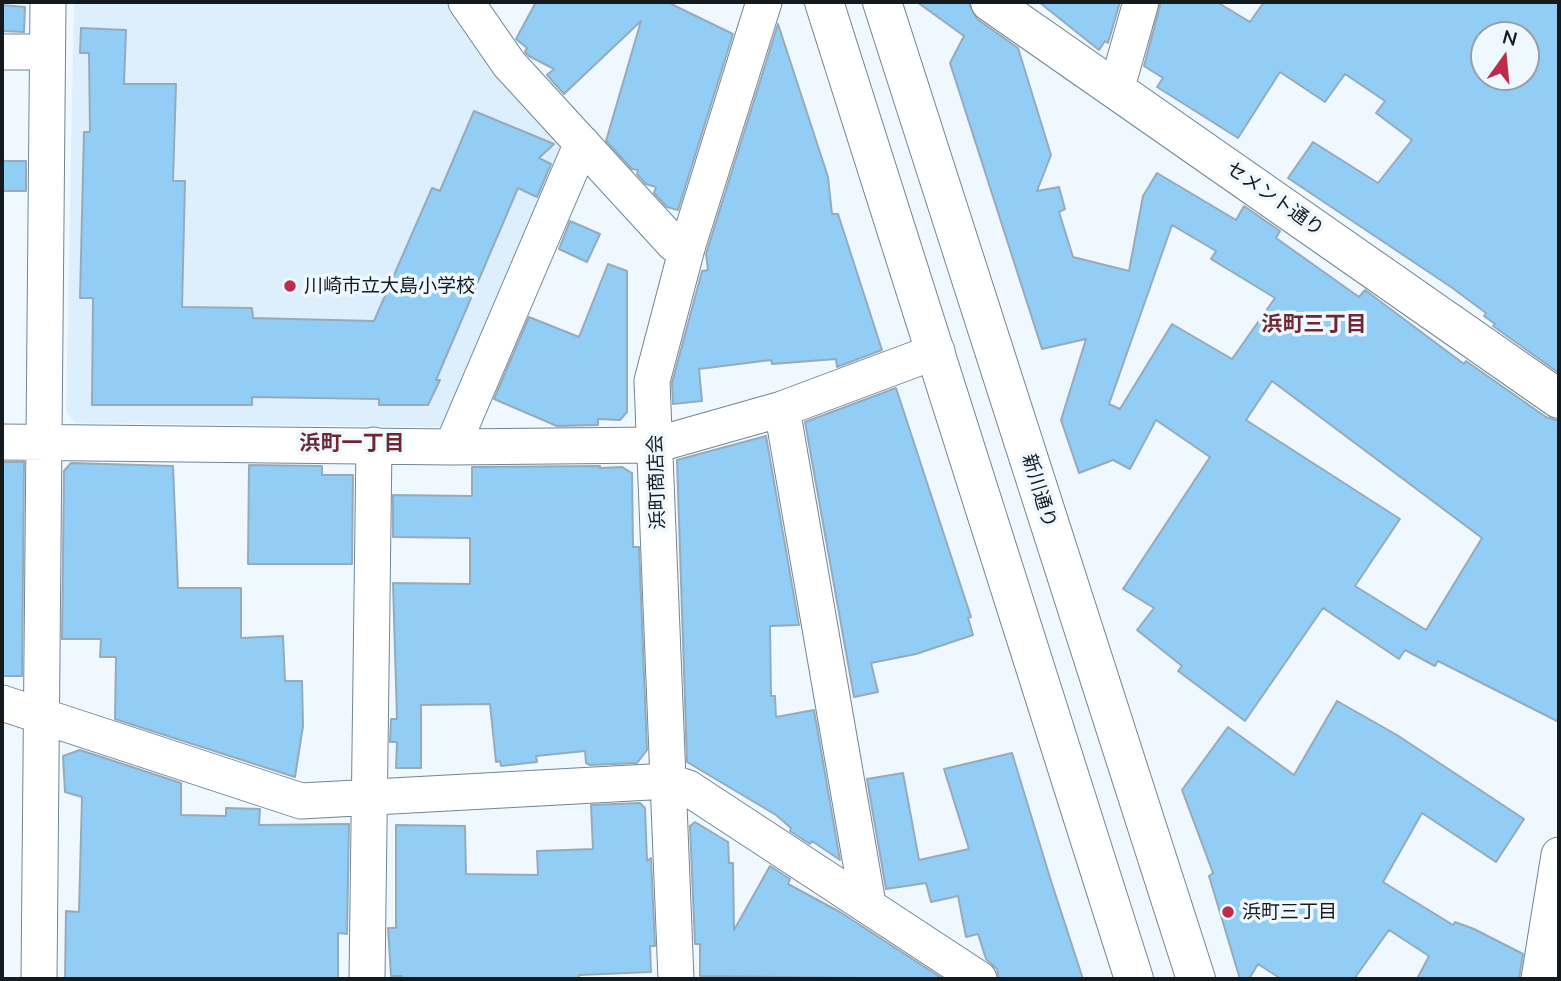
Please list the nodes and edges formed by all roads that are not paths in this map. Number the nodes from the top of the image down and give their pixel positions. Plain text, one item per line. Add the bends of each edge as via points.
1 (48, 2) edge
2 (466, 2) edge
3 (501, 2) edge
4 (764, 2) edge
5 (824, 2) edge
6 (882, 2) edge
7 (990, 2) edge
8 (1141, 2) edge
9 (484, 32) junction
10 (2, 52) edge
11 (47, 52) junction
12 (1117, 88) junction
13 (582, 143) junction
14 (687, 248) junction
15 (936, 351) junction
16 (1559, 399) edge
17 (782, 409) junction
18 (2, 442) edge
19 (44, 443) junction
20 (374, 444) junction
21 (655, 445) junction
22 (452, 447) junction
23 (2, 703) edge
24 (41, 717) junction
25 (668, 781) junction
26 (371, 798) junction
27 (1559, 855) edge
28 (868, 904) junction
29 (39, 979) edge
30 (367, 979) edge
31 (676, 979) edge
32 (979, 979) edge
33 (1134, 979) edge
34 (1196, 979) edge
35 (1539, 979) edge

1 - 11 street
2 - 9 street
3 - 9 street
4 - 14 street, 浜町商店会
5 - 15 main road
6 - 34 main road, 新川通り
7 - 12 main road, セメント通り
8 - 12 street
9 - 13 street
10 - 11 street
11 - 19 street
12 - 16 main road, セメント通り
13 - 14 street via 674,244
13 - 22 street
14 - 21 street, 浜町商店会 via 653,369
15 - 17 street
15 - 33 main road
17 - 21 street
17 - 28 street
18 - 19 street
19 - 20 street
19 - 24 street
20 - 22 street
20 - 26 street
21 - 22 street
21 - 25 street, 浜町商店会
23 - 24 street
24 - 26 street via 284,798 301,802
24 - 29 street
25 - 26 street
25 - 28 street via 688,788
25 - 31 street, 浜町商店会
26 - 30 street
27 - 35 street
28 - 32 street

